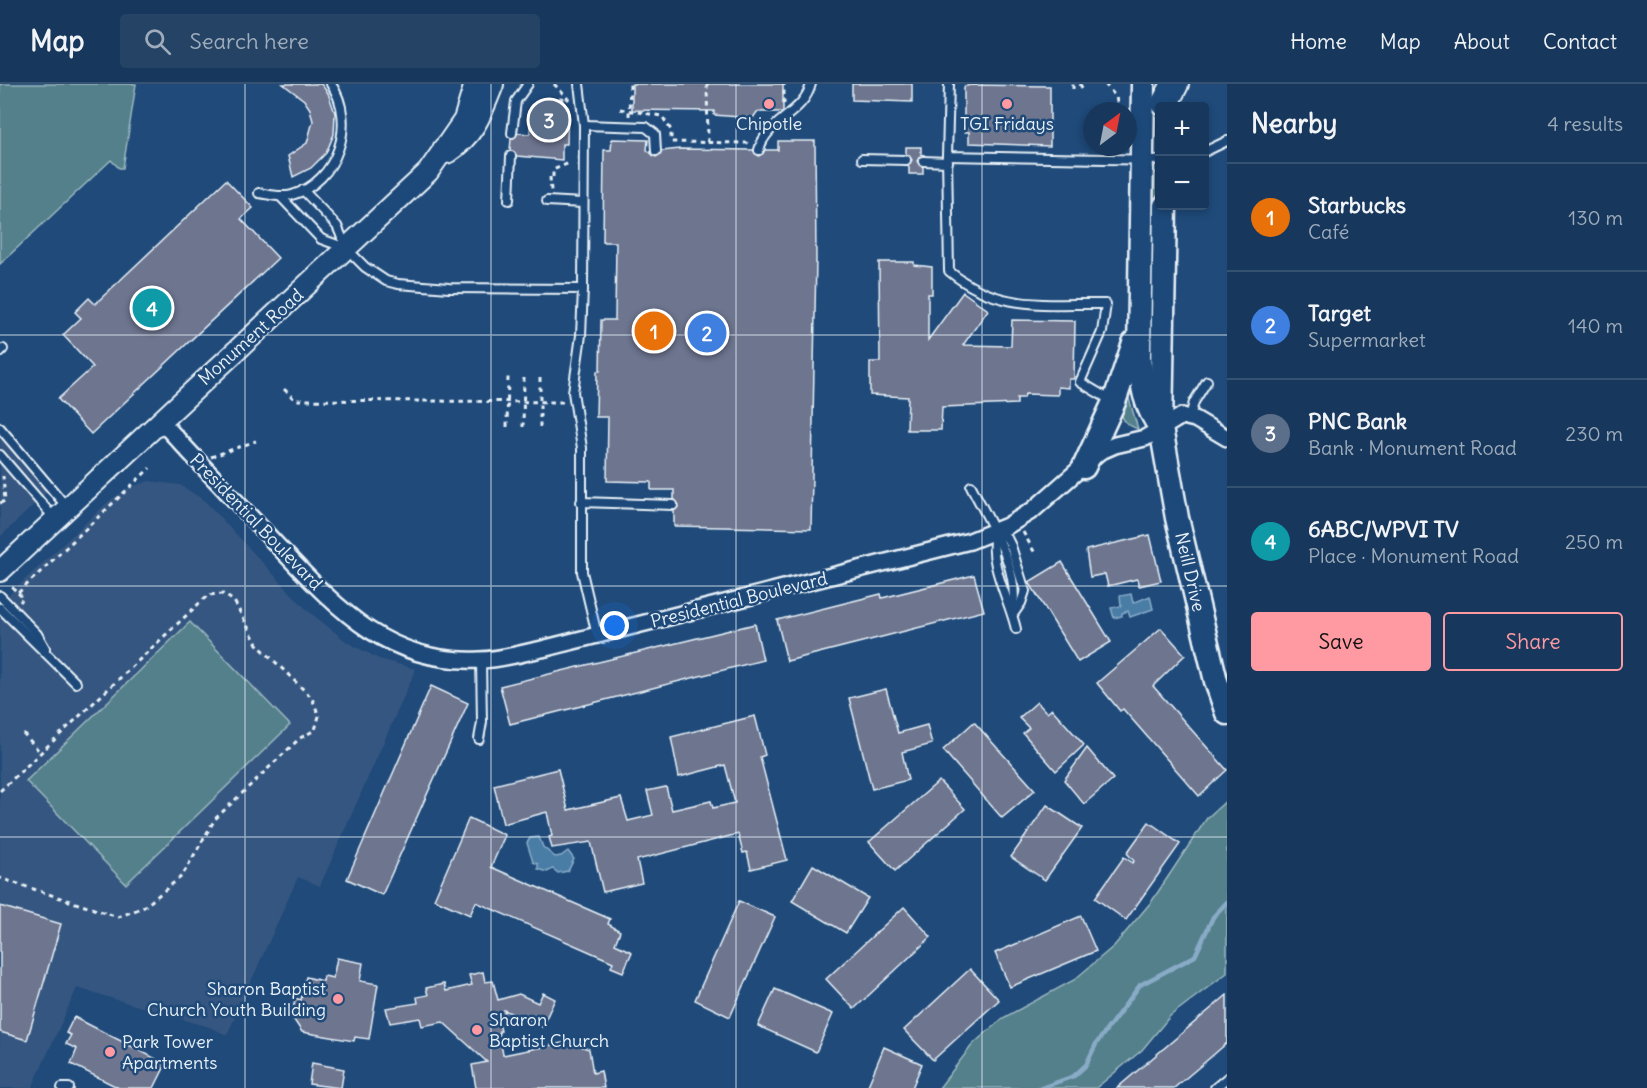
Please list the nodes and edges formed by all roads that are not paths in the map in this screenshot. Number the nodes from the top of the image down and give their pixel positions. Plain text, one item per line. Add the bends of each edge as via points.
1 (331, 84) edge
2 (475, 84) edge
3 (490, 84) edge
4 (528, 84) edge
5 (579, 84) edge
6 (811, 84) edge
7 (949, 84) edge
8 (1143, 84) edge
9 (585, 125) junction
10 (512, 133) dead end
11 (1227, 141) edge
12 (446, 150) junction
13 (656, 150) dead end
14 (759, 150) dead end
15 (1209, 150) edge
16 (511, 156) dead end
17 (862, 159) dead end
18 (947, 159) junction
19 (906, 160) dead end
20 (1151, 160) edge
21 (923, 161) dead end
22 (303, 190) junction
23 (259, 193) dead end
24 (281, 197) junction
25 (509, 200) dead end
26 (547, 201) dead end
27 (583, 203) junction
28 (1165, 210) edge
29 (347, 249) junction
30 (583, 289) junction
31 (1140, 312) junction
32 (1207, 381) dead end
33 (1113, 402) junction
34 (1190, 417) junction
35 (160, 420) junction
36 (0, 428) edge
37 (1161, 428) junction
38 (1227, 438) edge
39 (0, 455) edge
40 (1084, 467) junction
41 (971, 486) dead end
42 (581, 502) junction
43 (673, 505) dead end
44 (61, 513) junction
45 (995, 532) junction
46 (0, 572) edge
47 (0, 596) edge
48 (0, 608) edge
49 (1012, 615) junction
50 (1016, 629) dead end
51 (597, 635) junction
52 (47, 652) junction
53 (481, 660) junction
54 (76, 682) dead end
55 (1227, 713) edge
56 (479, 740) dead end
57 (1227, 1078) edge
58 (62, 1088) edge
59 (69, 1088) edge
60 (1215, 1088) edge

1 - 22 lane via 344,113 343,137 333,160
2 - 12 street, Monument Road via 464,120
3 - 12 highway via 467,134
4 - 10 lane via 516,101
5 - 9 lane
6 - 14 lane via 803,104 767,134
7 - 18 lane
8 - 20 main road
9 - 13 lane via 646,127 655,134
9 - 27 lane
11 - 15 lane
12 - 29 street, Monument Road
16 - 25 lane
17 - 19 lane
18 - 20 lane
18 - 21 lane
18 - 33 lane via 949,271 980,292 1004,301 1106,304 1102,332 1080,382
20 - 31 main road
22 - 24 lane
22 - 29 lane via 336,226
23 - 24 lane
24 - 29 lane via 321,238
26 - 27 lane
27 - 30 lane
28 - 37 main road
29 - 30 lane via 376,276 398,285
29 - 35 street, Monument Road
30 - 42 lane via 581,335 573,379 582,448
31 - 33 main road via 1132,350
31 - 37 main road via 1143,395
32 - 34 lane
33 - 40 main road
34 - 37 street, Presidential Boulevard via 1182,416
34 - 38 street
35 - 44 street, Monument Road
35 - 53 street, Presidential Boulevard via 349,618 412,652
36 - 44 lane
37 - 40 street, Presidential Boulevard via 1145,438 1107,448
37 - 55 main road, Neill Drive via 1180,530 1215,681
39 - 44 lane
40 - 45 street, Presidential Boulevard via 1045,502
41 - 45 lane
42 - 43 lane
42 - 51 lane via 582,572
44 - 46 street, Monument Road
45 - 49 lane via 993,551
45 - 49 lane via 1007,538 1025,591
45 - 51 street, Presidential Boulevard via 921,555
47 - 52 lane via 37,633
48 - 52 lane
49 - 50 lane
51 - 53 street, Presidential Boulevard
52 - 54 lane
53 - 56 lane
57 - 60 lane
58 - 59 lane

